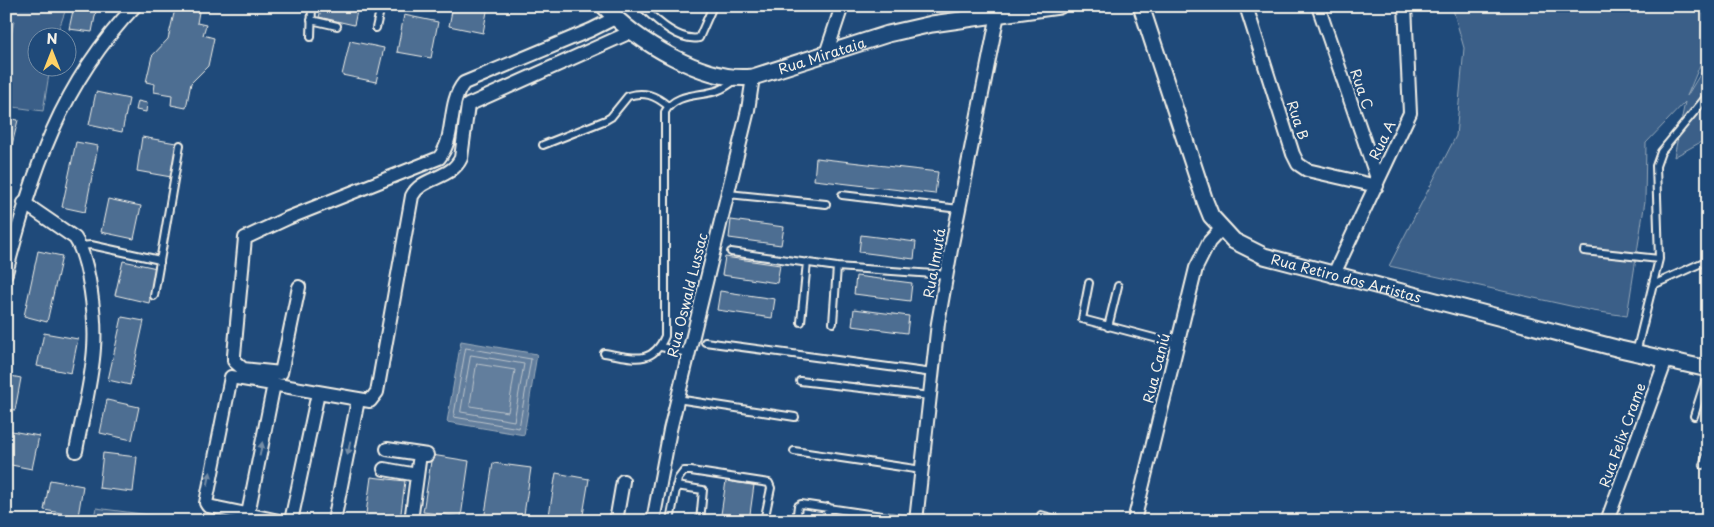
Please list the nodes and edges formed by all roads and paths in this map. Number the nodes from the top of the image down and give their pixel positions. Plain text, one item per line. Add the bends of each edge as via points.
1 (135, 6) edge
2 (312, 6) edge
3 (381, 6) edge
4 (604, 6) edge
5 (641, 6) edge
6 (713, 6) edge
7 (842, 6) edge
8 (1056, 6) edge
9 (1141, 6) edge
10 (1246, 6) edge
11 (1318, 6) edge
12 (1405, 6) edge
13 (998, 14) junction
14 (615, 18) junction
15 (311, 20) junction
16 (337, 26) dead end
17 (376, 28) dead end
18 (633, 31) junction
19 (311, 37) dead end
20 (826, 54) junction
21 (753, 77) junction
22 (738, 79) junction
23 (1708, 95) edge
24 (668, 106) junction
25 (180, 145) dead end
26 (543, 145) dead end
27 (1378, 184) junction
28 (728, 194) junction
29 (842, 195) dead end
30 (24, 203) junction
31 (826, 204) dead end
32 (959, 209) junction
33 (1222, 229) junction
34 (80, 246) junction
35 (1584, 251) dead end
36 (731, 252) dead end
37 (1658, 259) junction
38 (160, 260) junction
39 (1708, 260) edge
40 (807, 262) junction
41 (837, 267) junction
42 (6, 273) edge
43 (947, 275) junction
44 (1333, 276) junction
45 (1089, 283) dead end
46 (1653, 285) junction
47 (1118, 286) dead end
48 (299, 287) dead end
49 (154, 296) dead end
50 (801, 322) dead end
51 (833, 323) dead end
52 (1108, 327) junction
53 (705, 342) dead end
54 (1177, 344) junction
55 (661, 347) junction
56 (604, 353) dead end
57 (688, 353) junction
58 (1636, 353) junction
59 (1666, 360) junction
60 (1708, 371) edge
61 (933, 372) junction
62 (800, 381) dead end
63 (274, 384) junction
64 (318, 393) junction
65 (930, 396) junction
66 (677, 399) junction
67 (358, 400) junction
68 (1694, 416) dead end
69 (795, 417) dead end
70 (388, 449) dead end
71 (76, 451) dead end
72 (794, 451) dead end
73 (1708, 453) edge
74 (1703, 465) dead end
75 (384, 469) dead end
76 (922, 470) junction
77 (417, 475) junction
78 (623, 481) dead end
79 (676, 486) junction
80 (828, 507) junction
81 (248, 514) junction
82 (1041, 515) dead end
83 (279, 521) edge
84 (291, 521) edge
85 (334, 521) edge
86 (411, 521) edge
87 (616, 521) edge
88 (653, 521) edge
89 (670, 521) edge
90 (700, 521) edge
91 (764, 521) edge
92 (796, 521) edge
93 (826, 521) edge
94 (916, 521) edge
95 (1063, 521) edge
96 (1134, 521) edge
97 (1607, 521) edge

1 - 30 street via 98,48 64,104
2 - 15 lane
3 - 17 lane
4 - 14 street, Rua Mirataia
5 - 6 lane via 676,33 693,39 699,38
7 - 20 street
8 - 13 street, Rua Mirataia
9 - 33 street, Rua Retiro dos Artistas via 1205,202
10 - 27 street, Rua B via 1292,154 1298,164 1307,170
11 - 27 street, Rua C
12 - 27 street, Rua A via 1410,113
13 - 20 street, Rua Mirataia via 924,26
13 - 32 street, Rua Imutá
14 - 18 street, Rua Mirataia
14 - 48 street via 464,83 458,93 439,158 245,238 234,355 234,361 243,369 281,374
15 - 16 lane
15 - 19 lane
18 - 22 street, Rua Mirataia via 688,64
18 - 67 street via 468,105 461,158 457,165 450,172 420,186 412,196 377,392 370,401
20 - 21 street, Rua Mirataia
21 - 22 street, Rua Mirataia
21 - 28 street, Rua Oswald Lussac
22 - 24 lane via 719,90 689,95
23 - 37 lane via 1661,152 1656,166
24 - 26 lane via 646,93 633,94 606,120
24 - 55 lane via 664,118 667,325
25 - 38 lane
27 - 44 street, Rua A
28 - 31 lane
28 - 57 street, Rua Oswald Lussac
29 - 32 lane
30 - 34 street via 76,238
30 - 42 street
32 - 43 street, Rua Imutá
33 - 44 street, Rua Retiro dos Artistas via 1234,241 1256,253
33 - 54 street, Rua Caniú via 1209,242 1196,268
34 - 38 lane via 91,245
34 - 71 street via 89,280 94,347
35 - 37 lane
36 - 40 lane
37 - 46 lane
38 - 49 lane
39 - 46 lane
40 - 41 lane
40 - 50 lane
41 - 43 lane
41 - 51 lane
43 - 61 street, Rua Imutá
44 - 58 street, Rua Retiro dos Artistas
45 - 52 lane via 1082,319
46 - 58 lane
47 - 52 lane
52 - 54 lane
53 - 61 lane
54 - 96 street, Rua Caniú
55 - 56 lane via 652,356
55 - 57 lane
57 - 66 street, Rua Oswald Lussac
58 - 59 street, Rua Retiro dos Artistas
59 - 60 street, Rua Retiro dos Artistas
59 - 97 street, Rua Felix Crame
60 - 68 lane
61 - 65 street, Rua Imutá
62 - 65 lane
63 - 64 street
81 -> 63 street
81 -> 63 street via 208,506 205,499 231,378
64 - 67 street
64 - 84 street
65 - 76 street, Rua Imutá
66 - 69 lane
66 - 88 street, Rua Oswald Lussac
67 -> 85 street
70 - 77 street via 424,455
72 - 76 lane
73 - 74 lane
75 - 77 street
76 - 94 street, Rua Imutá
77 - 86 street
78 - 87 street
79 - 89 lane
79 - 90 lane via 704,492
79 - 91 lane via 684,471 768,483 771,488
80 - 92 lane via 801,504
80 - 93 lane
80 - 94 lane
81 - 83 street
82 - 95 lane

